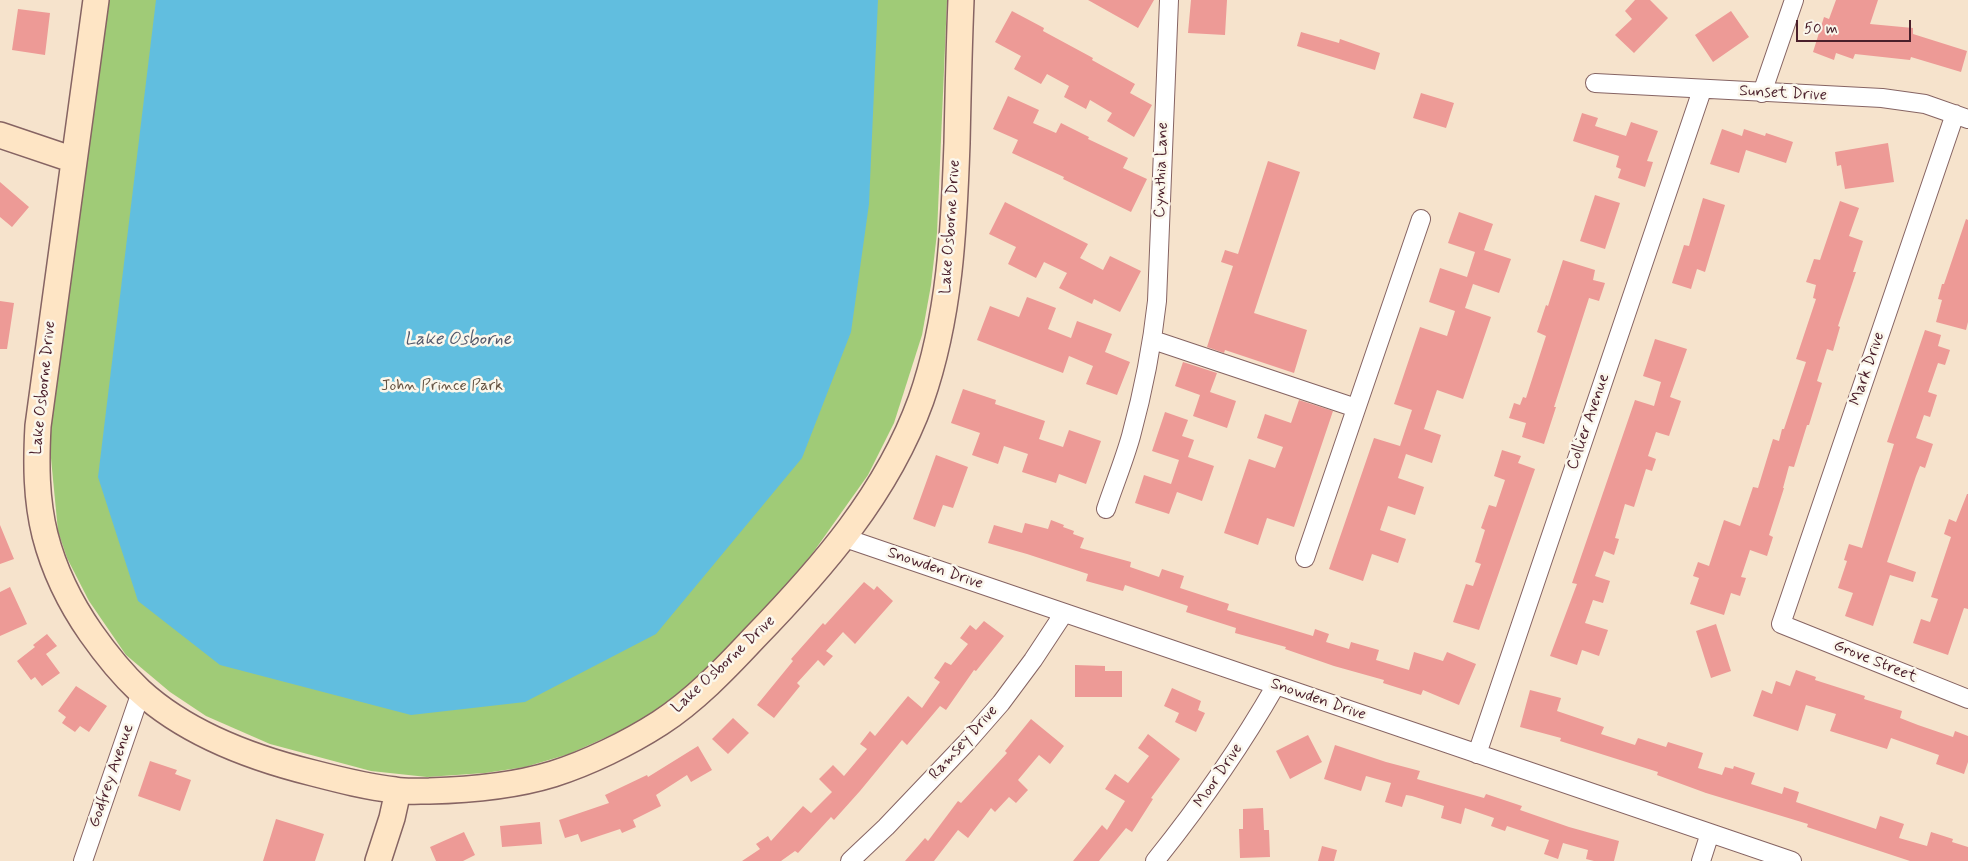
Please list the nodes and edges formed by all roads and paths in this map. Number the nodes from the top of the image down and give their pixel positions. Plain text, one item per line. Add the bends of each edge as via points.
1 (96, 0) edge
2 (961, 0) edge
3 (1169, 0) edge
4 (1794, 0) edge
5 (1595, 84) dead end
6 (1702, 90) junction
7 (1762, 93) junction
8 (1962, 116) edge
9 (0, 135) edge
10 (74, 160) junction
11 (1421, 220) dead end
12 (1152, 340) junction
13 (1356, 408) junction
14 (1106, 509) dead end
15 (845, 538) junction
16 (1305, 558) dead end
17 (1064, 613) junction
18 (1782, 624) joint
19 (1276, 685) junction
20 (141, 692) junction
21 (1968, 699) edge
22 (1477, 754) junction
23 (398, 791) junction
24 (1710, 833) junction
25 (83, 861) edge
26 (378, 861) edge
27 (850, 861) edge
28 (1155, 861) edge
29 (1701, 861) edge
30 (1792, 861) edge

1 - 10 street, Lake Osborne Drive
2 - 15 street, Lake Osborne Drive via 952,253 944,310 920,402 875,493
3 - 12 street, Cynthia Lane via 1157,301
4 - 7 street
5 - 6 street, Sunset Drive
6 - 7 street, Sunset Drive
6 - 22 street, Collier Avenue
7 - 8 street, Sunset Drive via 1904,100
8 - 18 street, Mark Drive
9 - 10 street
10 - 20 street, Lake Osborne Drive via 38,426 36,470 39,501 52,558 79,616 101,648
11 - 13 street
12 - 13 street
12 - 14 street, Cynthia Lane via 1130,437
13 - 16 street
15 - 17 street, Snowden Drive
15 - 23 street, Lake Osborne Drive via 733,661 661,723 588,760 540,778 458,790
17 - 19 street, Snowden Drive
17 - 27 street, Ramsey Drive via 1034,660 984,723
18 - 21 street, Grove Street
19 - 22 street, Snowden Drive
19 - 28 street, Moor Drive via 1220,776
20 - 23 street, Lake Osborne Drive via 182,721 245,752 329,777
20 - 25 street, Godfrey Avenue
22 - 24 street, Snowden Drive
23 - 26 street
24 - 29 street
24 - 30 street, Snowden Drive

